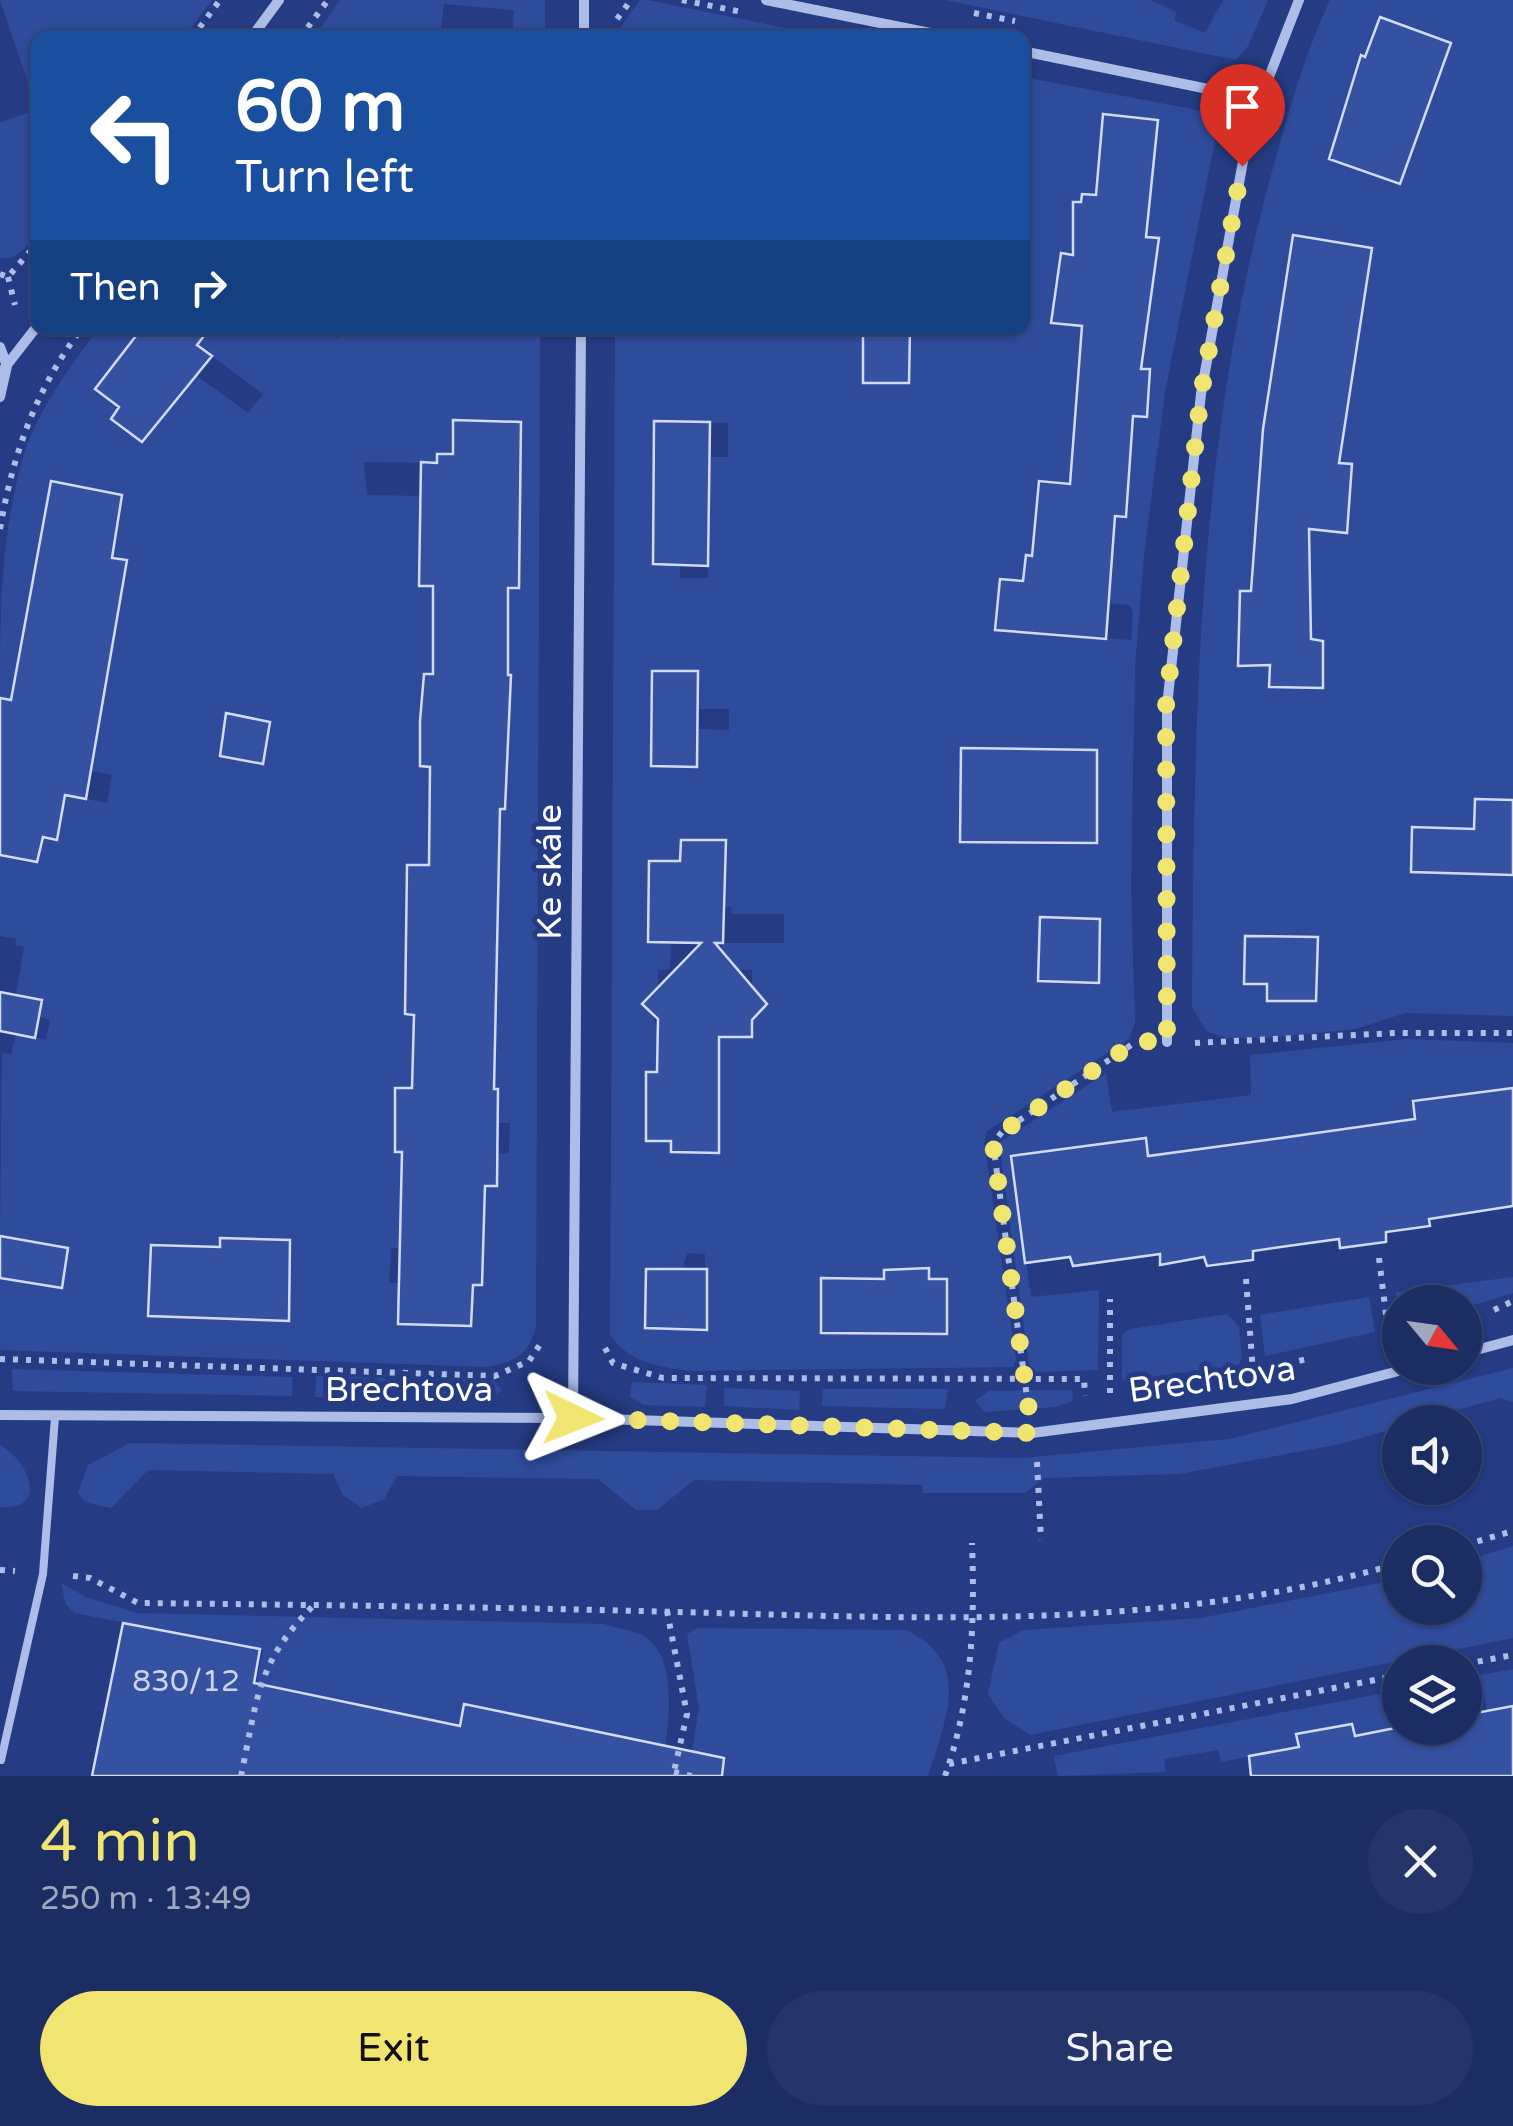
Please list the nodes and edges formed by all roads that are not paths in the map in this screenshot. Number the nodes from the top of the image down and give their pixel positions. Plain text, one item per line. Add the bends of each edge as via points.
1 (279, 0) edge
2 (584, 0) edge
3 (766, 0) edge
4 (1298, 0) edge
5 (257, 30) edge
6 (584, 30) edge
7 (915, 30) edge
8 (1030, 53) edge
9 (1258, 99) junction
10 (31, 335) edge
11 (582, 335) edge
12 (0, 347) edge
13 (4, 370) edge
14 (0, 397) edge
15 (1167, 1042) road end
16 (1513, 1340) edge
17 (1482, 1348) edge
18 (1382, 1375) edge
19 (0, 1415) edge
20 (54, 1417) junction
21 (573, 1418) junction
22 (1, 1760) edge

1 - 5 street
2 - 6 street
3 - 7 street
4 - 9 street
8 - 9 street
9 - 15 street via 1201,394 1166,706
10 - 13 street
11 - 21 street, Ke skále
12 - 13 street
13 - 14 street
16 - 17 street
18 - 21 street, Brechtova via 1292,1399 1032,1433
19 - 20 street, Brechtova
20 - 21 street, Brechtova
20 - 22 lane via 44,1574

